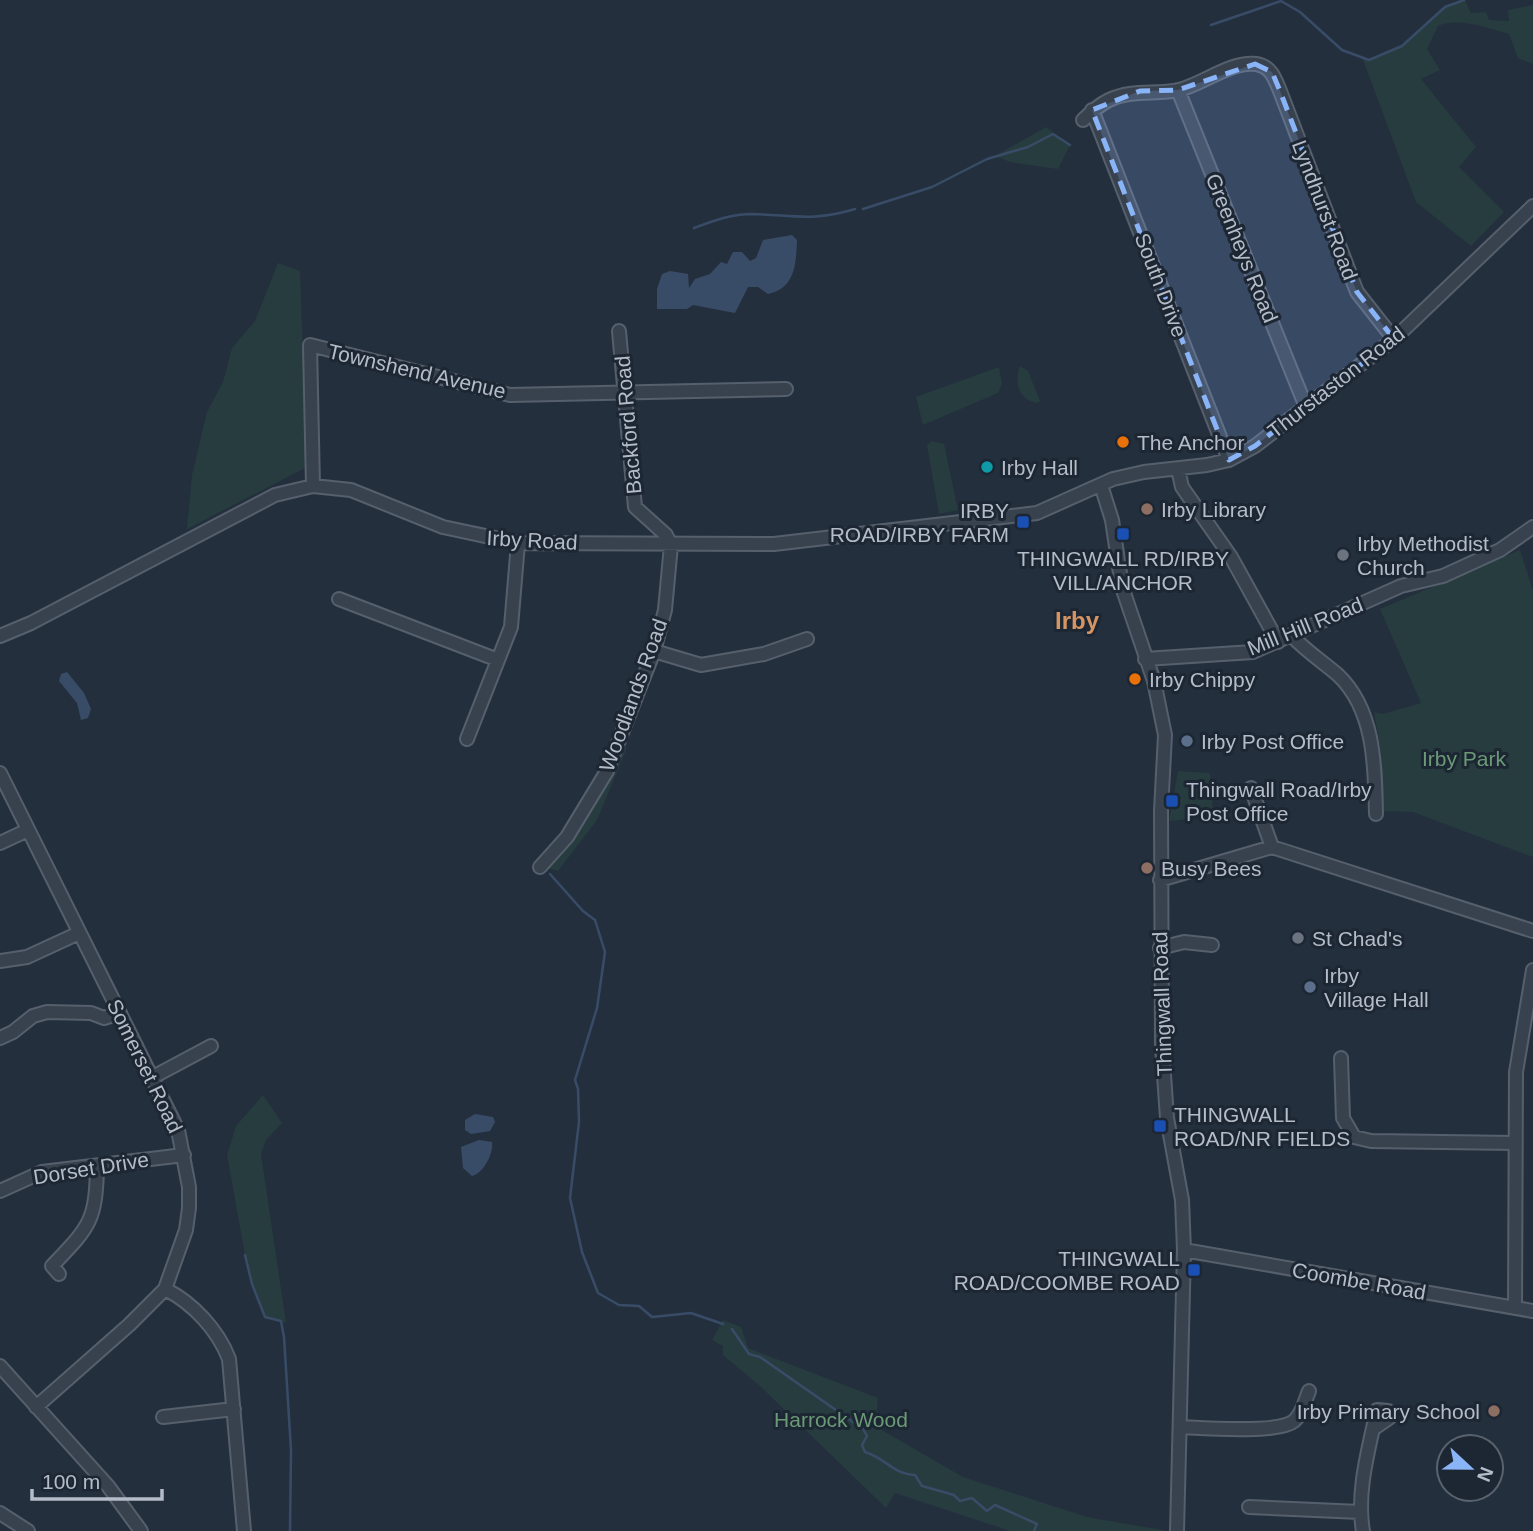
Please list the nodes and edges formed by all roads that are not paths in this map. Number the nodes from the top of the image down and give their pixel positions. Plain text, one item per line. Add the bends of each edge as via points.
1 (1178, 90) junction
2 (1092, 110) junction
3 (1083, 120) dead end
4 (1533, 206) edge
5 (620, 331) dead end
6 (1394, 339) junction
7 (786, 389) dead end
8 (624, 391) junction
9 (1306, 407) junction
10 (1229, 460) junction
11 (1178, 469) junction
12 (1101, 485) junction
13 (313, 486) junction
14 (1533, 527) edge
15 (518, 543) junction
16 (671, 545) junction
17 (339, 599) dead end
18 (0, 636) edge
19 (1292, 636) junction
20 (807, 639) dead end
21 (1278, 642) junction
22 (654, 651) junction
23 (1145, 659) junction
24 (498, 660) junction
25 (467, 739) dead end
26 (0, 773) edge
27 (1251, 788) dead end
28 (1376, 814) dead end
29 (28, 830) junction
30 (0, 843) edge
31 (1272, 848) junction
32 (540, 867) dead end
33 (1160, 880) junction
34 (1533, 931) edge
35 (79, 933) junction
36 (1212, 945) dead end
37 (1160, 948) junction
38 (0, 961) edge
39 (1533, 970) edge
40 (120, 1013) junction
41 (0, 1038) edge
42 (211, 1046) dead end
43 (1341, 1058) dead end
44 (153, 1077) junction
45 (1515, 1143) junction
46 (184, 1154) junction
47 (97, 1167) junction
48 (1, 1189) edge
49 (1184, 1250) junction
50 (59, 1274) dead end
51 (165, 1289) junction
52 (1516, 1308) junction
53 (1533, 1311) edge
54 (0, 1366) edge
55 (1309, 1391) dead end
56 (36, 1407) junction
57 (234, 1409) junction
58 (163, 1417) dead end
59 (1180, 1427) junction
60 (1373, 1429) dead end
61 (1249, 1507) dead end
62 (0, 1513) edge
63 (1360, 1513) junction
64 (28, 1531) edge
65 (141, 1531) edge
66 (244, 1531) edge
67 (1177, 1531) edge
68 (1363, 1531) edge

1 - 2 street via 1140,91 1110,99
1 - 6 street, Lyndhurst Road via 1241,66 1255,64 1272,72 1357,292
1 - 9 street, Greenheys Road
2 - 3 street
2 - 10 street, South Drive
4 - 6 street, Thurstaston Road
5 - 8 street, Backford Road
6 - 9 street, Thurstaston Road
7 - 8 street
8 - 13 street, Townshend Avenue via 510,395 310,345
8 - 16 street, Backford Road via 635,507
9 - 10 street, Thurstaston Road
10 - 11 street, Thurstaston Road
11 - 12 street, Thurstaston Road via 1144,472
11 - 21 street via 1182,487 1231,557
12 - 16 street, Irby Road via 1037,513 988,520 823,540
12 - 23 street, Thingwall Road via 1112,520 1122,587
13 - 15 street, Irby Road via 351,490 443,527
13 - 18 street, Irby Road via 275,495
14 - 19 street, Mill Hill Road via 1500,550 1443,576 1401,586
15 - 16 street, Irby Road
15 - 24 street via 511,627
16 - 22 street, Woodlands Road
17 - 24 street via 350,610
19 - 21 street, Mill Hill Road
19 - 28 street via 1339,676 1363,713
20 - 22 street via 764,654 701,665
21 - 23 street, Mill Hill Road via 1253,652
22 - 32 street, Woodlands Road via 607,772 567,837
23 - 33 street, Thingwall Road via 1165,735
24 - 25 street
26 - 29 street, Somerset Road
27 - 31 street
29 - 30 street
29 - 35 street, Somerset Road
31 - 33 street
31 - 34 street
33 - 37 street, Thingwall Road
35 - 38 street via 27,957
35 - 40 street, Somerset Road
36 - 37 street via 1184,942
37 - 49 street, Thingwall Road via 1167,1118 1182,1200
39 - 45 street via 1517,1072
40 - 41 street via 104,1018 91,1013 47,1012
40 - 44 street, Somerset Road
42 - 44 street
43 - 45 street via 1343,1118 1354,1137
44 - 46 street, Somerset Road
45 - 52 street
46 - 47 street, Dorset Drive
46 - 51 street, Somerset Road via 189,1187 186,1230
47 - 48 street, Dorset Drive via 42,1172
47 - 50 street via 95,1210 86,1231 52,1266
49 - 52 street, Coombe Road
49 - 59 street, Thingwall Road
51 - 56 street, Somerset Road
51 - 57 street via 194,1310 223,1344 233,1376
52 - 53 street, Coombe Road
54 - 56 street
55 - 59 street via 1298,1417 1286,1426
56 - 65 street via 108,1486
57 - 58 street
57 - 66 street
59 - 67 street, Thingwall Road
60 - 63 street
61 - 63 street
62 - 64 street
63 - 68 street

